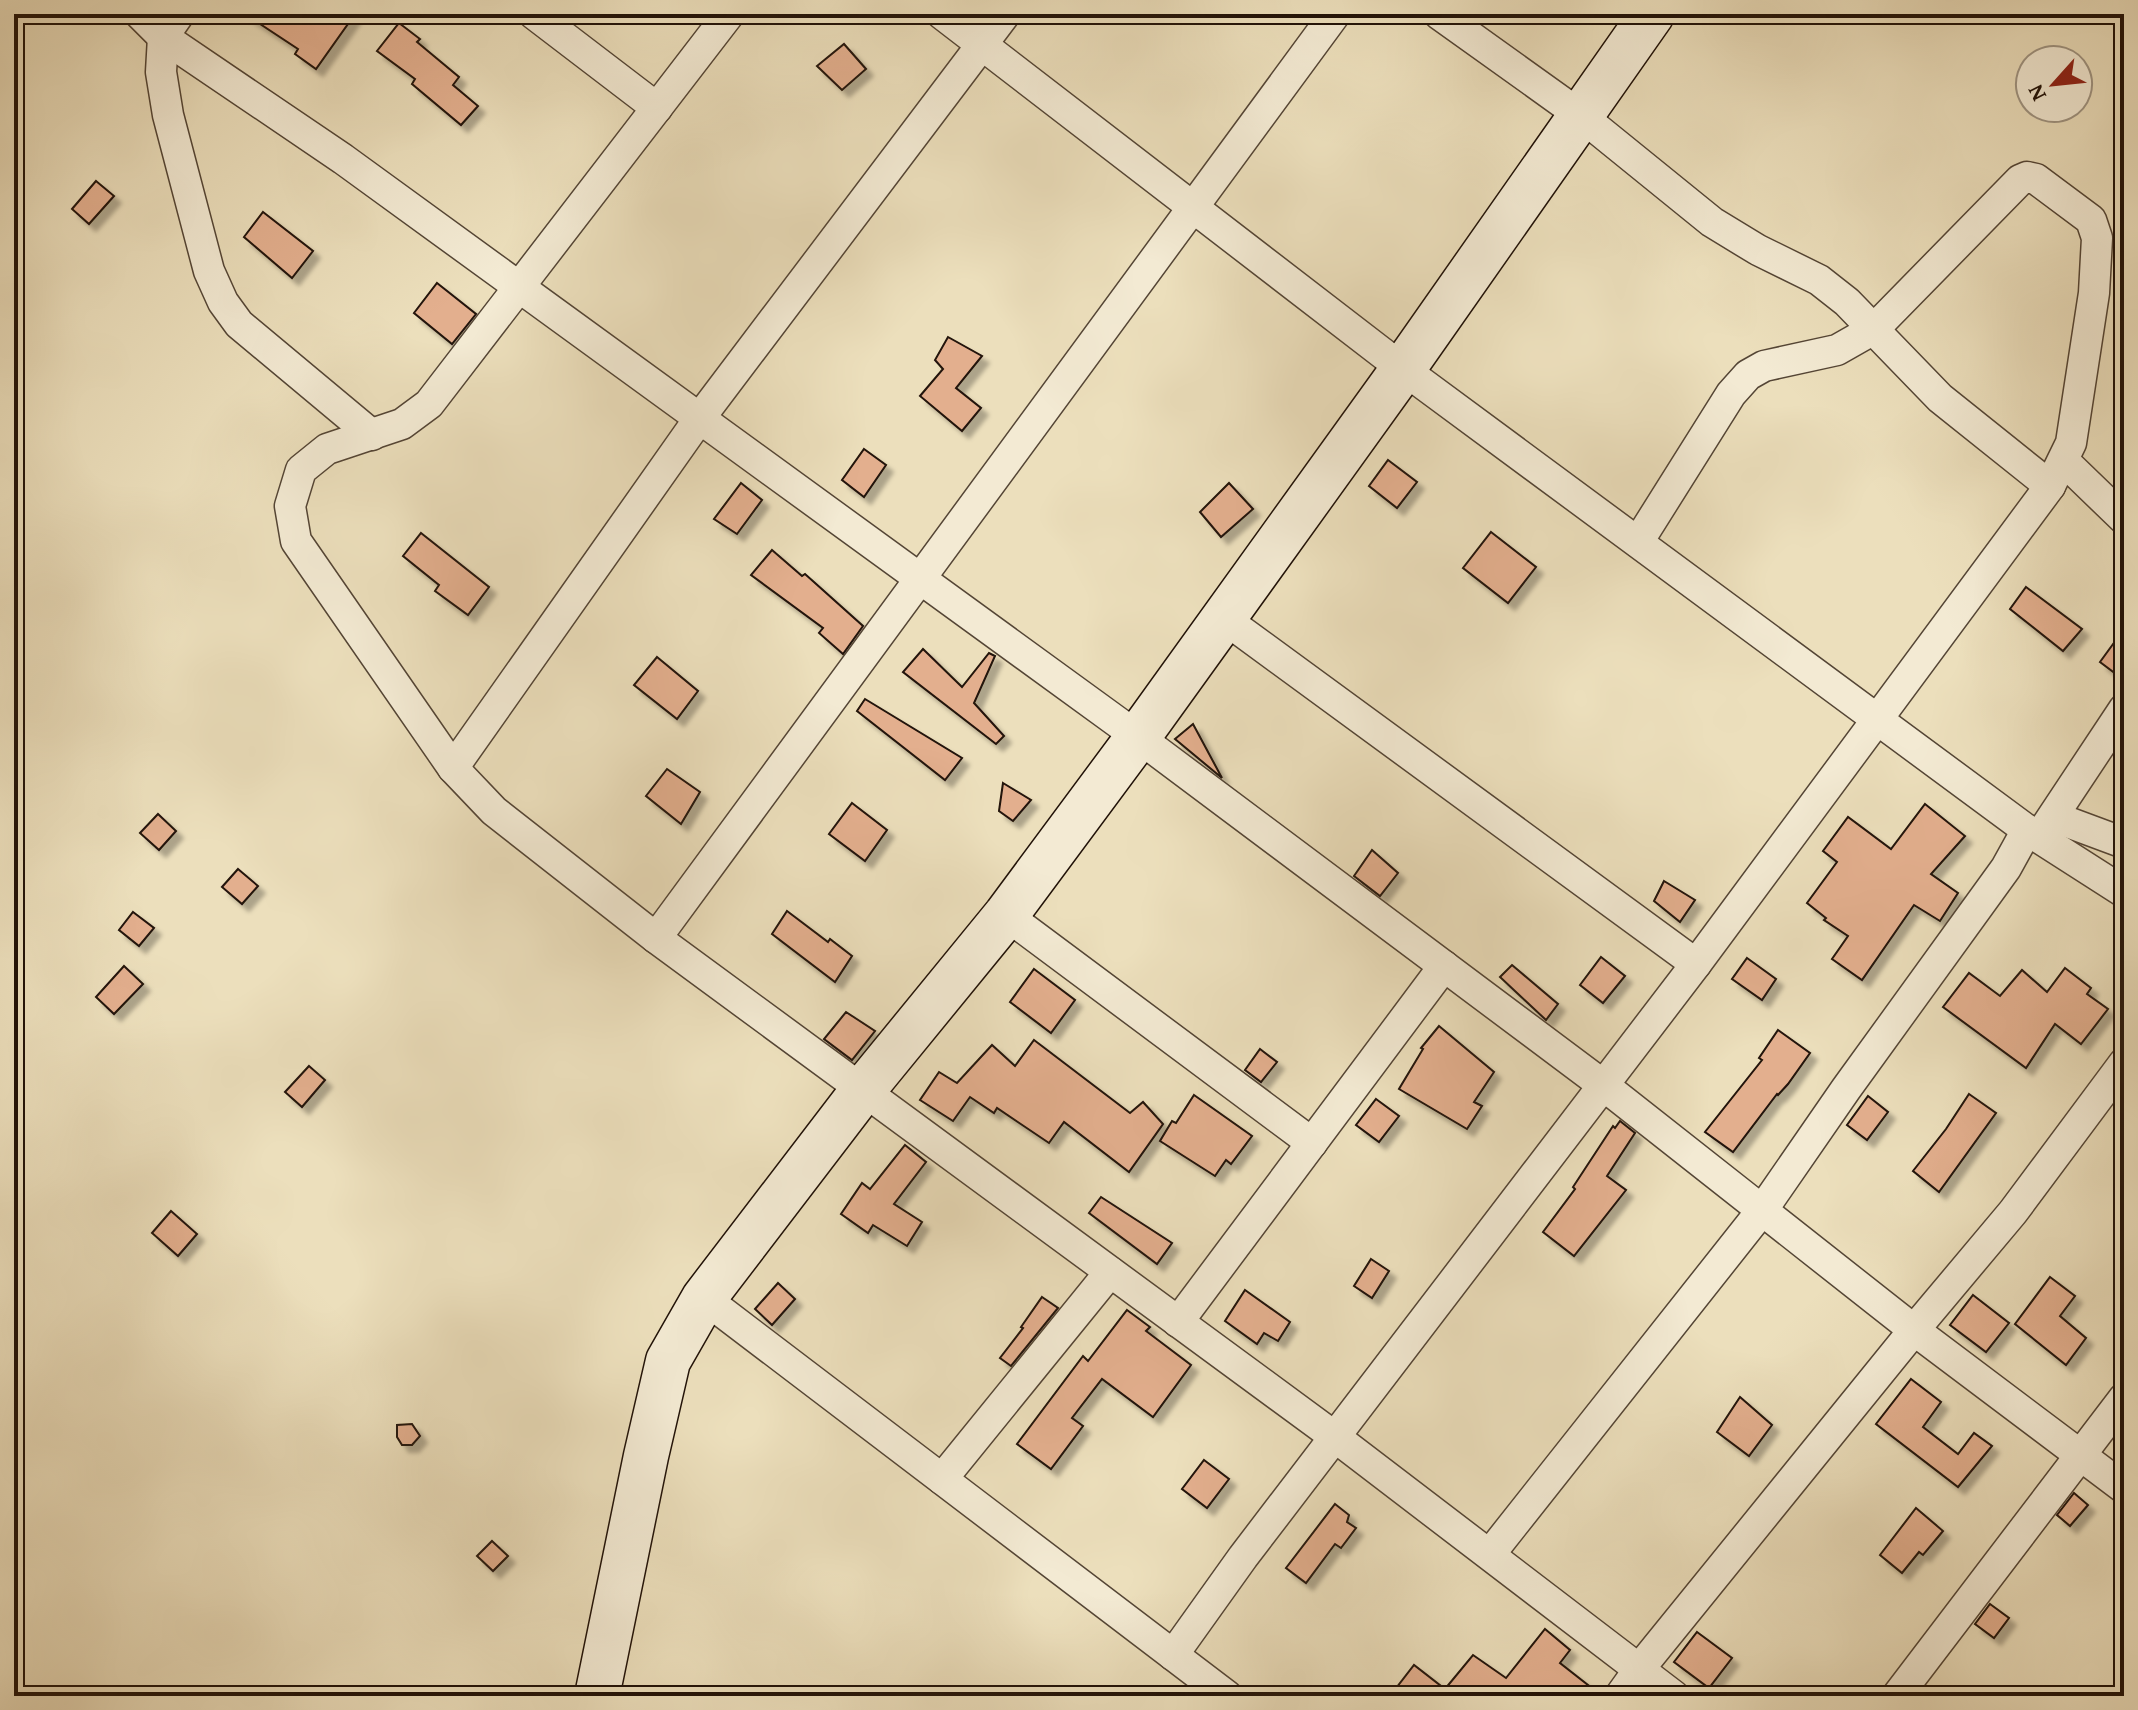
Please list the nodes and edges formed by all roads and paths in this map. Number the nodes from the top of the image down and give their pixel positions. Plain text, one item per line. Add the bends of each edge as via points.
1 (140, 14) edge
2 (534, 14) edge
3 (729, 14) edge
4 (942, 14) edge
5 (1005, 14) edge
6 (1335, 14) edge
7 (1439, 14) edge
8 (1652, 14) edge
9 (171, 25) edge
10 (981, 44) junction
11 (657, 108) junction
12 (1580, 115) junction
13 (1194, 206) junction
14 (519, 288) junction
15 (1874, 329) junction
16 (1403, 369) junction
17 (699, 419) junction
18 (372, 435) junction
19 (2057, 474) junction
20 (2124, 519) edge
21 (1638, 542) junction
22 (921, 580) junction
23 (1222, 617) junction
24 (2124, 709) edge
25 (1879, 718) junction
26 (1138, 737) junction
27 (453, 768) junction
28 (2040, 828) junction
29 (2124, 843) edge
30 (2124, 892) edge
31 (1006, 915) junction
32 (656, 938) junction
33 (1696, 964) junction
34 (1444, 966) junction
35 (2124, 1063) edge
36 (1603, 1085) junction
37 (863, 1090) junction
38 (1312, 1143) junction
39 (1763, 1209) junction
40 (1110, 1272) junction
41 (704, 1298) junction
42 (1178, 1322) junction
43 (1914, 1330) junction
44 (2124, 1398) edge
45 (1335, 1437) junction
46 (2081, 1457) junction
47 (942, 1479) junction
48 (2124, 1488) edge
49 (1490, 1554) junction
50 (1173, 1655) junction
51 (1640, 1668) junction
52 (597, 1696) edge
53 (1227, 1696) edge
54 (1620, 1696) edge
55 (1674, 1696) edge
56 (1897, 1696) edge

1 - 9 street
2 - 11 street
3 - 11 street
4 - 10 street
5 - 10 street
6 - 13 street
7 - 12 street
8 - 12 main road
9 - 14 street
9 - 18 street via 161,72 168,115 209,271 223,302 239,324
10 - 13 street
10 - 17 street
11 - 14 street
12 - 15 street via 1712,222 1819,280
12 - 16 main road
13 - 16 street
13 - 22 street
14 - 17 street
14 - 18 street via 429,404 402,424
15 - 19 street via 1940,398
15 - 19 street via 2020,180 2036,179 2091,220 2097,238 2090,318 2071,443
15 - 21 street via 1837,350 1748,375
16 - 21 street
16 - 23 main road
17 - 22 street
17 - 27 street
18 - 27 street via 327,449 301,470 290,506 296,541
19 - 20 street
19 - 25 street
21 - 25 street
22 - 26 street
22 - 32 street
23 - 26 main road
23 - 33 street
24 - 28 street
25 - 28 street
25 - 33 street
26 - 31 main road
26 - 34 street
27 - 32 street via 494,811
28 - 29 street
28 - 30 street
28 - 39 street
31 - 37 main road
31 - 38 street
32 - 37 street
33 - 36 street
34 - 36 street
34 - 38 street
35 - 43 street via 2013,1212
36 - 39 street
36 - 45 street
37 - 40 street
37 - 41 main road
38 - 42 street
39 - 43 street
39 - 49 street
40 - 42 street
40 - 47 street
41 - 47 street
41 - 52 main road via 668,1361
42 - 45 street
43 - 46 street
43 - 51 street
44 - 46 street
45 - 49 street
45 - 50 street
46 - 48 street
46 - 56 street
47 - 50 street
49 - 51 street
50 - 53 street
51 - 54 street
51 - 55 street

